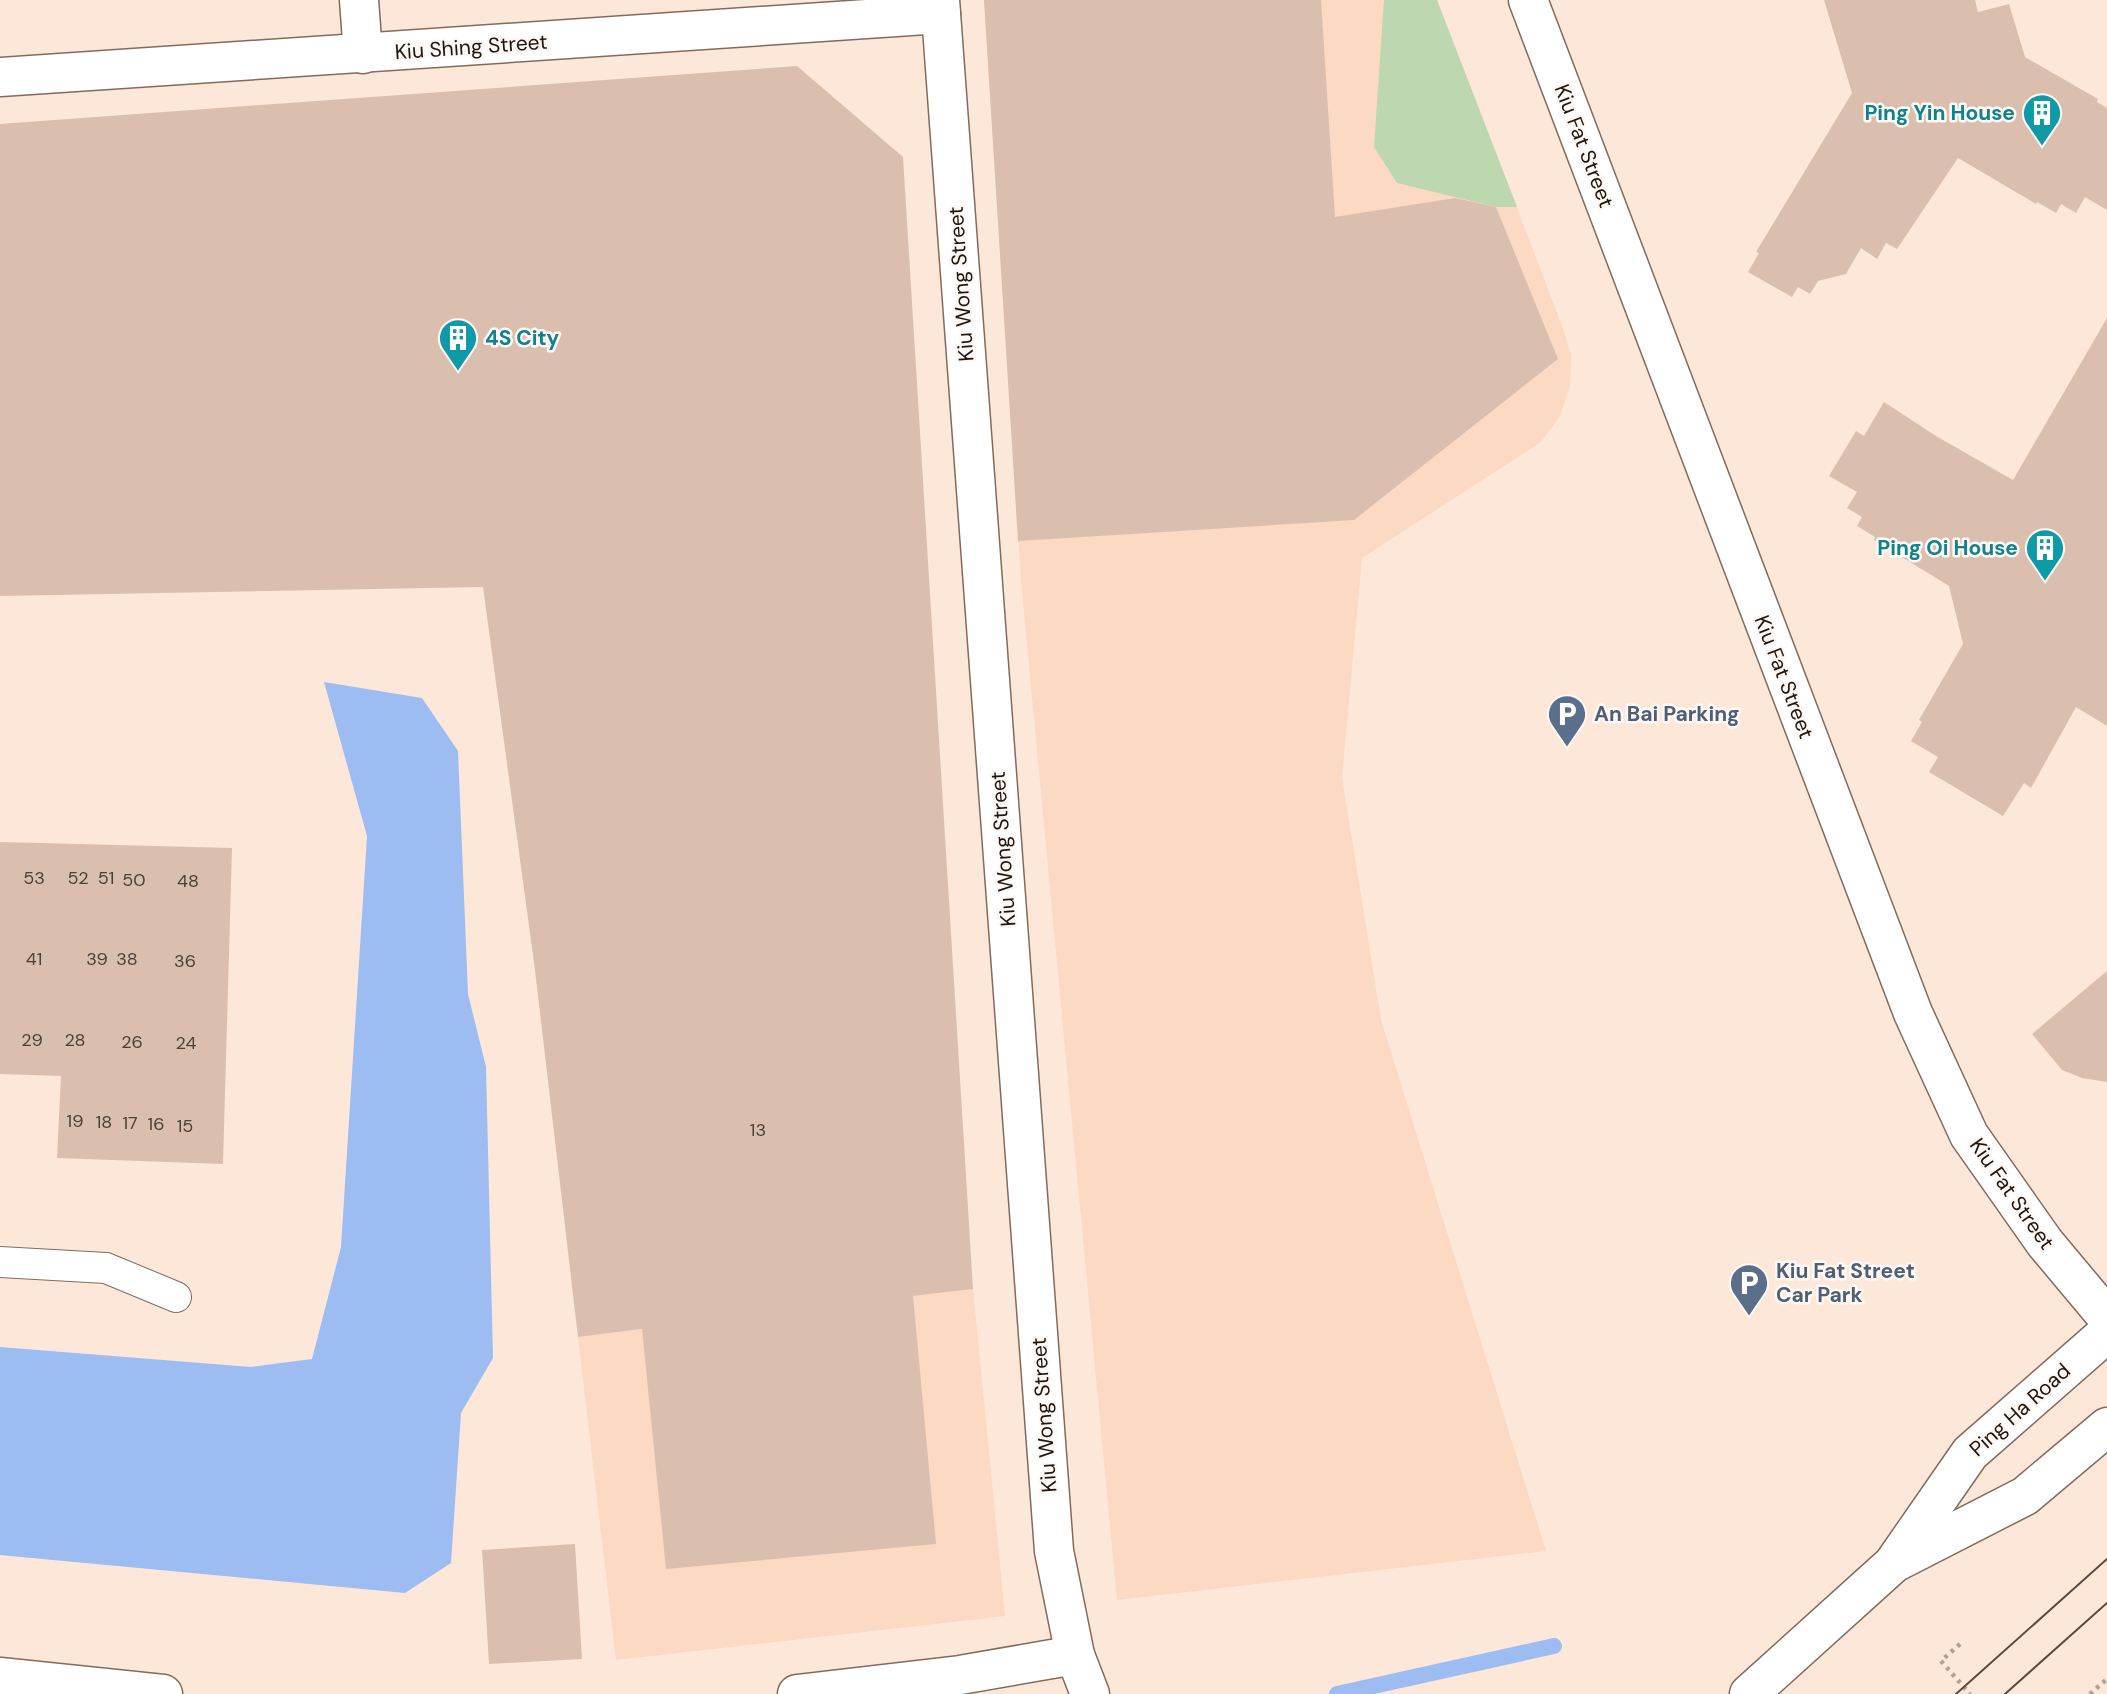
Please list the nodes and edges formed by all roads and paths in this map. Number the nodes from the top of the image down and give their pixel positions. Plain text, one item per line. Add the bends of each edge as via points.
1 (359, 0) edge
2 (1528, 0) edge
3 (940, 7) edge
4 (363, 54) junction
5 (0, 77) edge
6 (0, 1262) edge
7 (176, 1297) dead end
8 (2107, 1317) edge
9 (2107, 1333) edge
10 (2107, 1427) edge
11 (1893, 1564) junction
12 (1960, 1644) dead end
13 (0, 1677) edge
14 (1083, 1677) edge
15 (2107, 1679) edge
16 (163, 1694) edge
17 (797, 1694) edge
18 (1749, 1694) edge
19 (1970, 1694) edge
20 (2090, 1694) edge

1 - 4 street
2 - 8 street, Kiu Fat Street via 1913,1013 1969,1135 2045,1243
3 - 4 street, Kiu Shing Street
3 - 14 street, Kiu Wong Street via 1055,1551
4 - 5 street, Kiu Shing Street
6 - 7 lane via 106,1268
9 - 11 street, Ping Ha Road via 1970,1453
10 - 11 street, Ping Ha Road via 2025,1496
11 - 18 street, Ping Ha Road
12 - 19 path via 1941,1661
13 - 16 street
14 - 17 street via 960,1675
15 - 20 path

